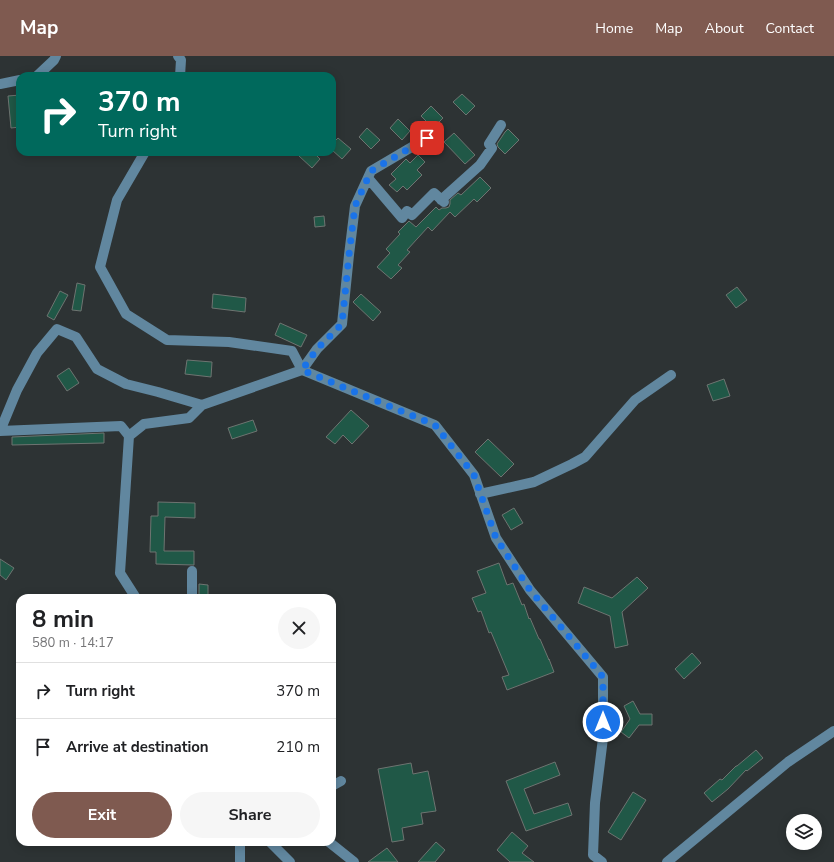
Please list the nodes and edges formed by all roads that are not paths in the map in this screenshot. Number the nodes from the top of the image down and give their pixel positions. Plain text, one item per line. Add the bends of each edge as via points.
1 (56, 56) edge
2 (178, 56) edge
3 (41, 72) edge
4 (180, 72) edge
5 (16, 81) edge
6 (0, 84) edge
7 (501, 125) dead end
8 (427, 138) dead end
9 (143, 156) edge
10 (368, 178) junction
11 (302, 370) junction
12 (671, 375) dead end
13 (202, 405) junction
14 (0, 431) edge
15 (129, 436) junction
16 (480, 494) junction
17 (192, 571) dead end
18 (133, 594) edge
19 (192, 594) edge
20 (834, 731) edge
21 (240, 846) edge
22 (274, 846) edge
23 (334, 846) edge
24 (240, 862) edge
25 (290, 862) edge
26 (354, 862) edge
27 (602, 862) edge
28 (667, 862) edge

1 - 3 street
2 - 4 street via 181,60
5 - 6 street
7 - 10 street via 489,144 492,148 480,165 443,201 434,193 412,216 407,211 402,218
8 - 10 street via 371,171
9 - 11 street via 117,200 100,267 126,314 167,340 228,342 292,351
10 - 11 street via 355,206 342,324 317,349
11 - 13 street
11 - 16 street via 435,425 474,475
12 - 16 street via 635,400 585,457 534,482
13 - 14 street via 126,384 97,370 76,337 57,329 37,353 17,390
13 - 15 street via 189,418 144,424
14 - 15 street via 122,426
15 - 18 street via 120,574
16 - 27 street via 496,538 530,590 603,677 603,738 595,803 593,855
17 - 19 street
20 - 28 street via 788,762
21 - 24 street
22 - 25 street
23 - 26 street

